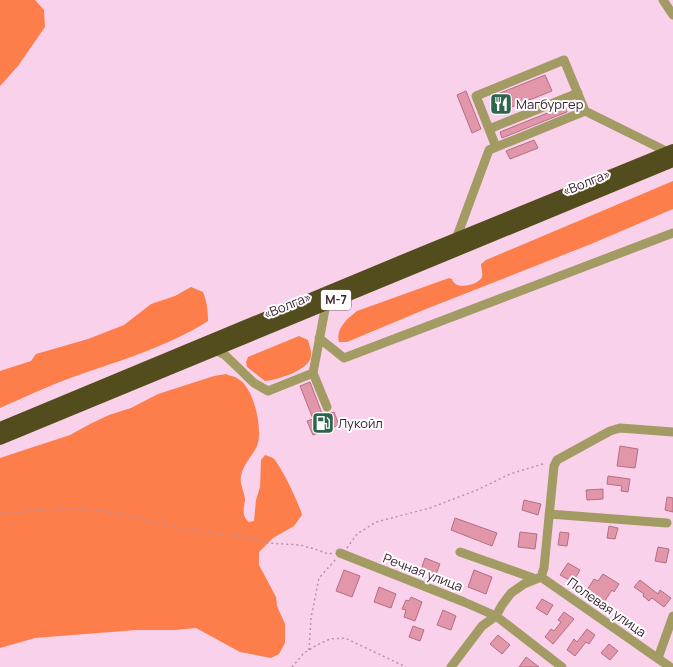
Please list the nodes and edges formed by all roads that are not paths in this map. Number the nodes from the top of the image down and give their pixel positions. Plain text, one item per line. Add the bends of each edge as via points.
1 (663, 0) edge
2 (673, 15) edge
3 (578, 93) junction
4 (585, 111) junction
5 (489, 128) junction
6 (496, 147) junction
7 (671, 155) edge
8 (673, 233) edge
9 (456, 239) junction
10 (326, 304) junction
11 (319, 338) junction
12 (215, 350) junction
13 (312, 373) junction
14 (327, 407) dead end
15 (0, 428) edge
16 (673, 432) edge
17 (0, 439) edge
18 (549, 514) junction
19 (667, 523) dead end
20 (460, 552) dead end
21 (340, 553) road end
22 (538, 578) junction
23 (496, 616) junction
24 (673, 616) edge
25 (658, 658) junction
26 (451, 667) edge
27 (562, 667) edge
28 (670, 667) edge

1 - 2 street
3 - 4 street
3 - 5 street
3 - 5 street via 564,60 476,96
4 - 6 street
4 - 7 street
5 - 6 street
6 - 9 street via 489,150
7 - 9 highway, «Волга» / М-7
7 - 10 highway, «Волга» / М-7
8 - 11 street via 344,358
9 - 15 highway, «Волга» / М-7
10 - 11 street
10 - 12 highway, «Волга» / М-7
11 - 13 street
12 - 13 street via 225,355 254,383 268,391
12 - 17 highway, «Волга» / М-7
13 - 14 street
16 - 18 street via 620,428 557,460 554,466
18 - 19 street
18 - 22 street via 544,568
20 - 22 street, Полевая улица
21 - 23 street, Речная улица
22 - 23 street via 511,593
22 - 25 street, Полевая улица
23 - 26 street via 482,626
23 - 27 street, Речная улица
24 - 25 street, Полевая улица
25 - 28 street, Полевая улица

